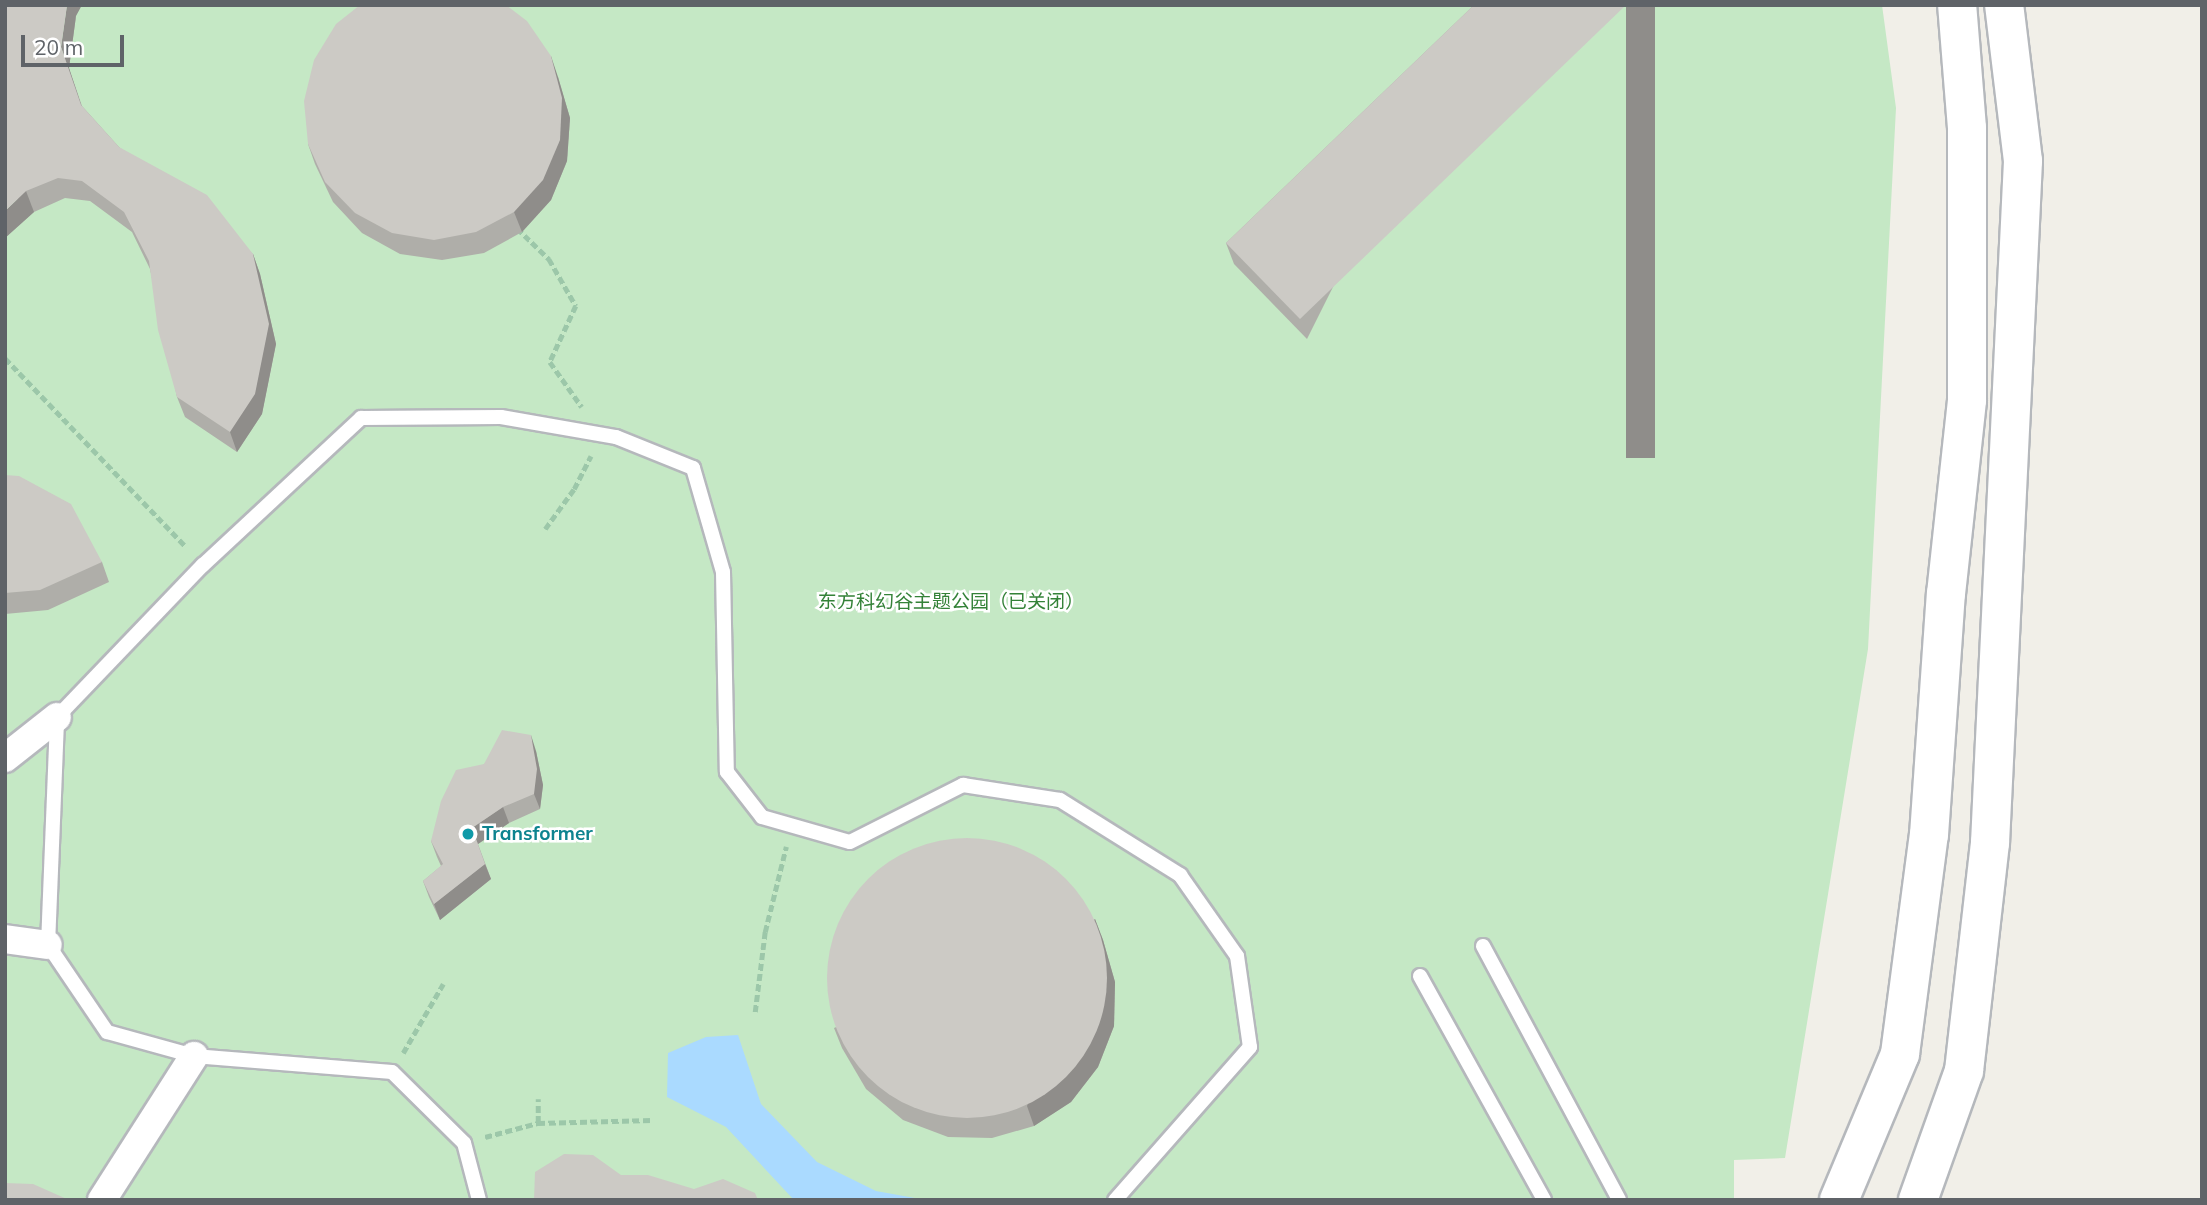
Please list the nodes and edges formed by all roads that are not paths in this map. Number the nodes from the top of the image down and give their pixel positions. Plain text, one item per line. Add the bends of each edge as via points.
1 (1957, 5) edge
2 (2004, 5) edge
3 (57, 717) junction
4 (5, 758) edge
5 (5, 939) edge
6 (48, 945) junction
7 (1483, 946) dead end
8 (1420, 976) dead end
9 (194, 1056) junction
10 (102, 1200) edge
11 (480, 1200) edge
12 (1115, 1200) edge
13 (1544, 1200) edge
14 (1619, 1200) edge
15 (1839, 1200) edge
16 (1918, 1200) edge

1 - 15 street via 1967,128 1967,400 1946,594 1929,835 1900,1054
2 - 16 street via 2023,161 1990,843 1964,1071
3 - 4 street
3 - 6 lane
3 - 12 lane via 203,565 361,418 501,418 616,437 693,468 723,572 727,772 762,817 850,842 963,785 1060,800 1180,875 1237,956 1250,1047
5 - 6 street
6 - 9 lane via 107,1031
7 - 14 lane
8 - 13 lane
9 - 10 street
9 - 11 lane via 392,1072 464,1143

